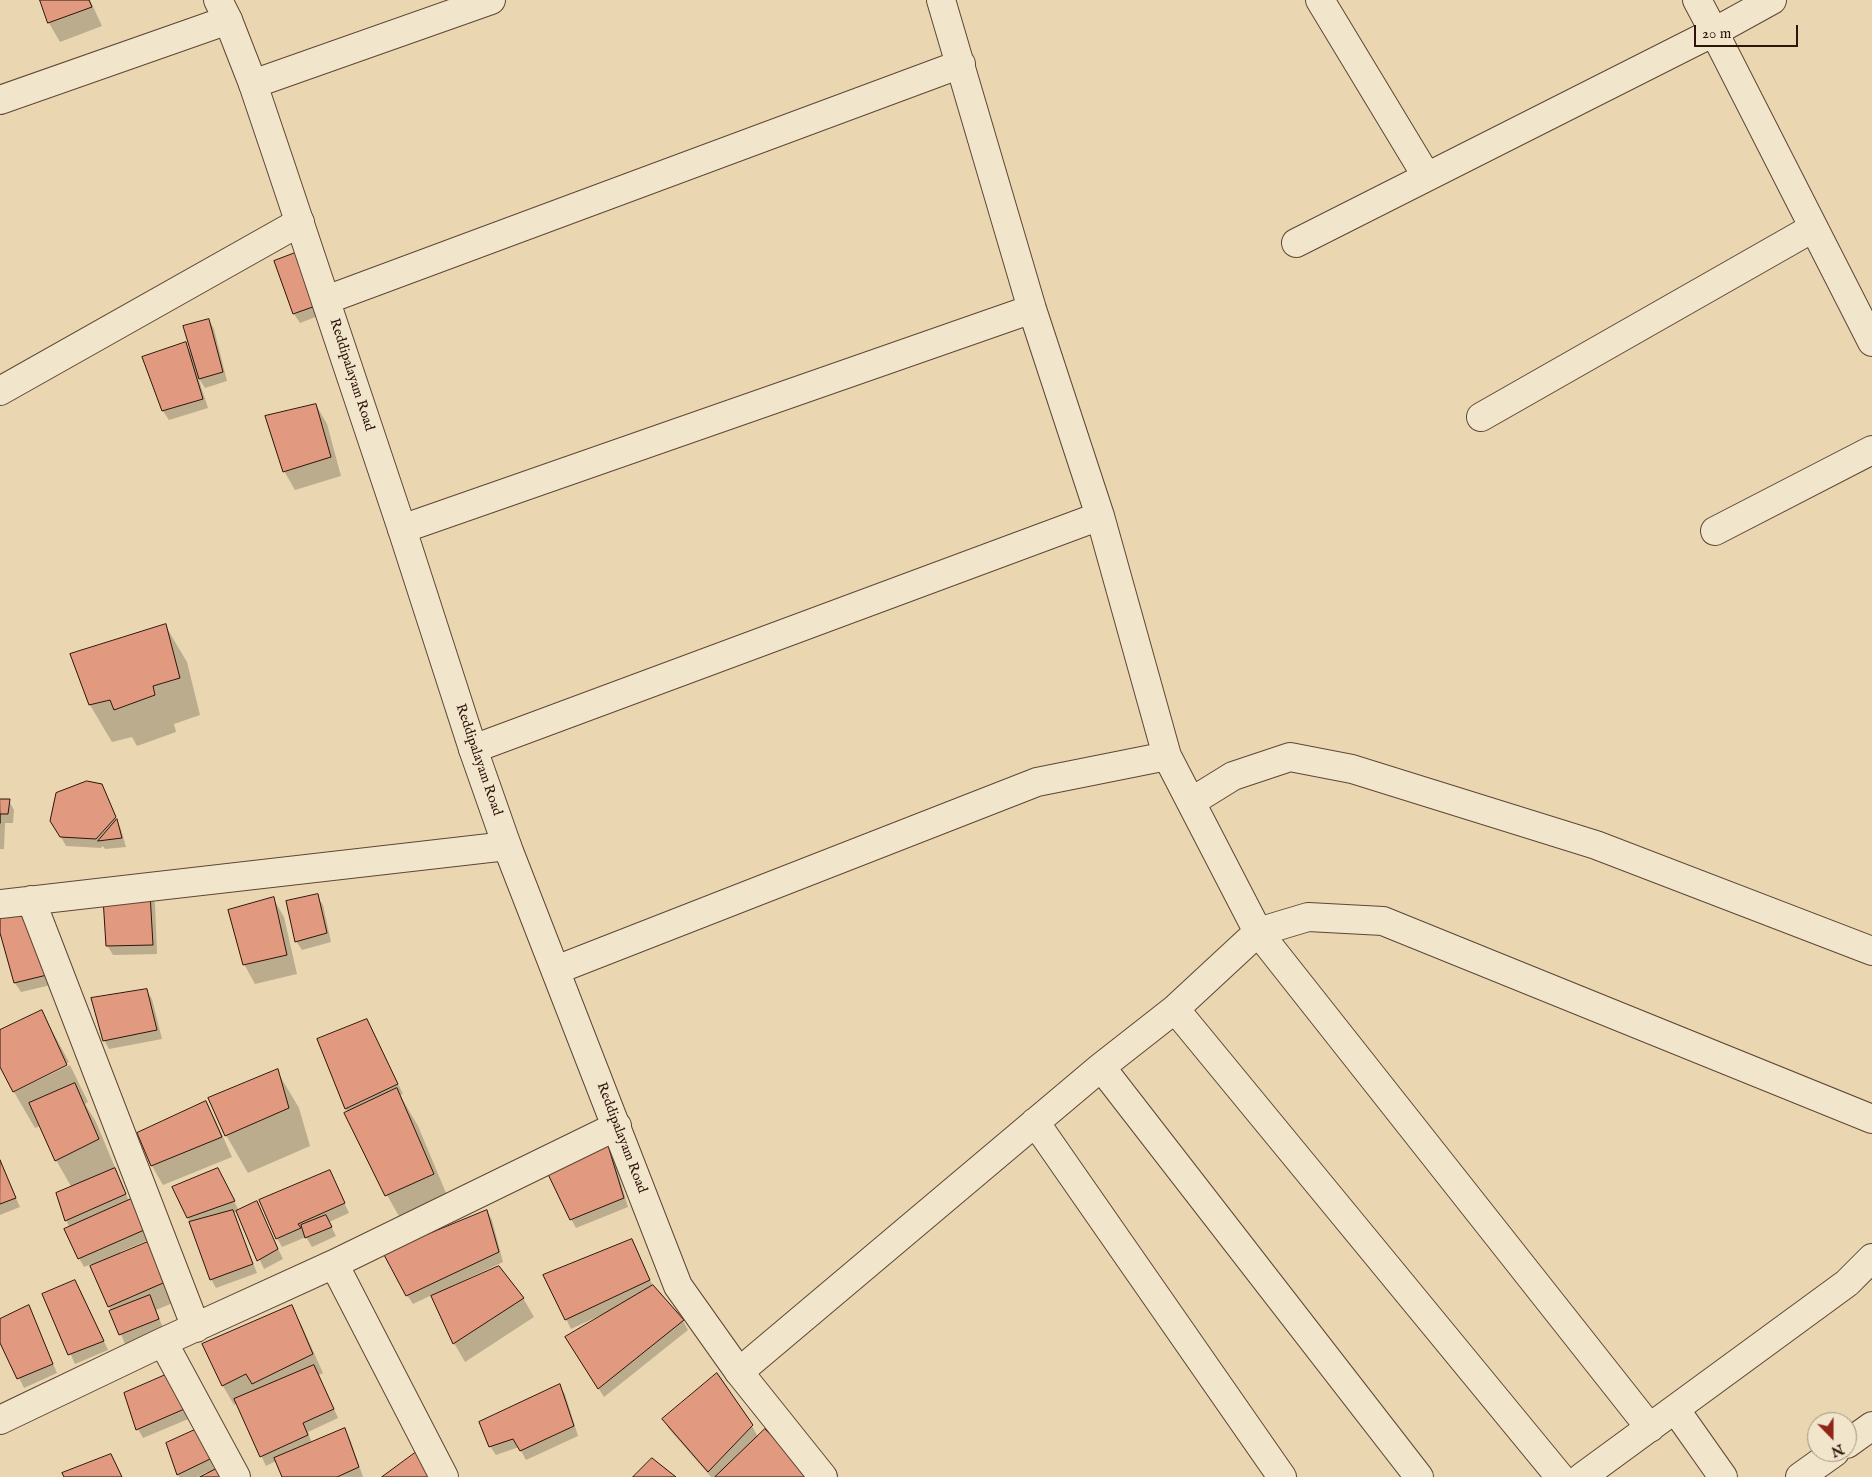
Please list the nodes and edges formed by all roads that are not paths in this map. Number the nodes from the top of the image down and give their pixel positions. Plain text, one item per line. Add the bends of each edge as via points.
1 (491, 0) edge
2 (941, 0) edge
3 (1320, 0) edge
4 (1697, 0) edge
5 (1772, 0) edge
6 (223, 10) edge
7 (1714, 32) junction
8 (962, 64) junction
9 (253, 84) junction
10 (0, 100) edge
11 (1427, 177) junction
12 (300, 222) junction
13 (1813, 228) junction
14 (1296, 243) dead end
15 (326, 300) junction
16 (1032, 310) junction
17 (1872, 342) edge
18 (0, 391) edge
19 (1481, 417) dead end
20 (1872, 450) edge
21 (1100, 516) junction
22 (402, 529) junction
23 (1715, 531) dead end
24 (473, 749) junction
25 (1167, 756) junction
26 (1191, 802) junction
27 (507, 846) junction
28 (31, 900) junction
29 (0, 904) edge
30 (1258, 932) junction
31 (1872, 952) edge
32 (556, 970) junction
33 (1175, 1009) junction
34 (1101, 1067) junction
35 (1872, 1119) edge
36 (1035, 1122) junction
37 (617, 1126) junction
38 (1872, 1258) edge
39 (334, 1264) junction
40 (196, 1328) junction
41 (163, 1342) junction
42 (739, 1372) junction
43 (1675, 1409) junction
44 (0, 1420) edge
45 (1872, 1426) edge
46 (1650, 1428) junction
47 (1857, 1437) edge
48 (1821, 1462) edge
49 (236, 1477) edge
50 (444, 1477) edge
51 (823, 1477) edge
52 (1282, 1477) edge
53 (1419, 1477) edge
54 (1560, 1477) edge
55 (1582, 1477) edge
56 (1723, 1477) edge
57 (1800, 1477) edge

1 - 9 street
2 - 8 street
3 - 11 street
4 - 7 street
5 - 7 street
6 - 9 street, Reddipalayam Road
6 - 10 street
7 - 11 street
7 - 13 street
8 - 15 street
8 - 16 street
9 - 12 street, Reddipalayam Road
11 - 14 street
12 - 15 street, Reddipalayam Road
12 - 18 street
13 - 17 street
13 - 19 street
15 - 22 street, Reddipalayam Road
16 - 21 street
16 - 22 street
20 - 23 street
21 - 24 street
21 - 25 street
22 - 24 street, Reddipalayam Road
24 - 27 street, Reddipalayam Road
25 - 26 street
25 - 32 street via 1036,782
26 - 30 street
26 - 31 street via 1232,776 1290,757 1352,769 1596,845
27 - 28 street
27 - 32 street, Reddipalayam Road
28 - 29 street
28 - 40 street
30 - 33 street
30 - 35 street via 1308,917 1383,921
30 - 46 street
32 - 37 street, Reddipalayam Road
33 - 34 street
33 - 54 street
34 - 36 street
34 - 53 street
36 - 42 street
36 - 52 street
37 - 39 street
37 - 42 street, Reddipalayam Road via 678,1286
38 - 43 street via 1848,1283
39 - 40 street
39 - 50 street
40 - 41 street
41 - 44 street
41 - 49 street
42 - 51 street, Reddipalayam Road
43 - 46 street
43 - 56 street
45 - 47 street
46 - 55 street
48 - 57 street

